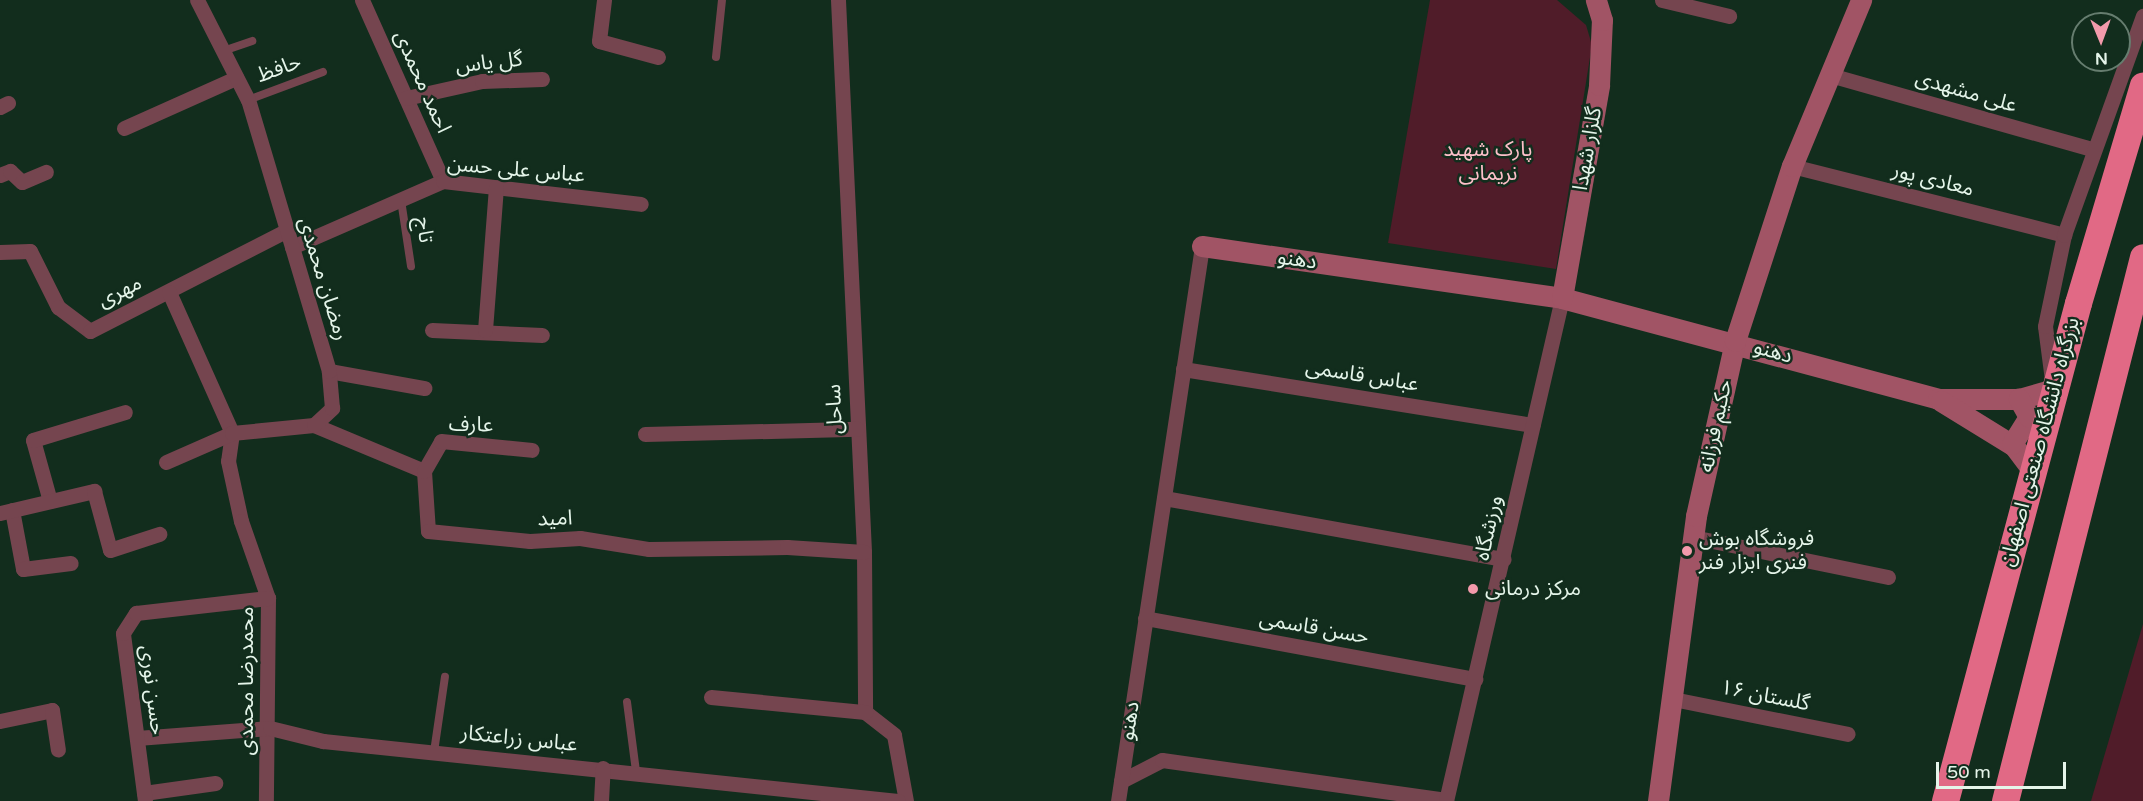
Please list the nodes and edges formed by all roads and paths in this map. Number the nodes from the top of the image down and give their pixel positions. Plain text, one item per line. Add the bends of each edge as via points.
1 (196, 0) edge
2 (362, 0) edge
3 (604, 0) edge
4 (722, 0) edge
5 (838, 0) edge
6 (1596, 0) edge
7 (1662, 0) edge
8 (1861, 0) edge
9 (1729, 16) dead end
10 (2143, 16) edge
11 (252, 41) dead end
12 (221, 51) junction
13 (658, 57) dead end
14 (716, 57) dead end
15 (323, 72) dead end
16 (1830, 75) junction
17 (236, 78) junction
18 (542, 79) dead end
19 (2143, 85) edge
20 (406, 98) junction
21 (249, 99) junction
22 (124, 128) dead end
23 (2092, 149) junction
24 (1792, 166) junction
25 (46, 172) dead end
26 (0, 175) edge
27 (443, 181) junction
28 (496, 187) junction
29 (401, 200) junction
30 (641, 204) dead end
31 (287, 230) junction
32 (2064, 235) junction
33 (1202, 246) joint
34 (292, 247) junction
35 (0, 252) edge
36 (2143, 257) edge
37 (411, 266) dead end
38 (169, 291) junction
39 (1562, 298) junction
40 (432, 330) dead end
41 (484, 330) junction
42 (542, 335) dead end
43 (1735, 341) junction
44 (1183, 369) junction
45 (329, 372) junction
46 (424, 388) dead end
47 (2054, 389) junction
48 (1938, 399) junction
49 (2019, 399) junction
50 (125, 412) dead end
51 (314, 425) junction
52 (1533, 425) junction
53 (857, 429) junction
54 (232, 433) junction
55 (645, 434) dead end
56 (2012, 444) junction
57 (532, 450) dead end
58 (166, 462) dead end
59 (2032, 470) junction
60 (424, 471) junction
61 (1164, 498) junction
62 (51, 501) junction
63 (6, 512) edge
64 (159, 534) dead end
65 (1693, 537) junction
66 (864, 552) junction
67 (1504, 560) junction
68 (71, 563) dead end
69 (1888, 577) dead end
70 (268, 598) junction
71 (1146, 618) junction
72 (445, 677) dead end
73 (1475, 679) junction
74 (711, 697) dead end
75 (1673, 699) junction
76 (627, 702) dead end
77 (865, 712) junction
78 (0, 721) edge
79 (270, 728) junction
80 (1848, 734) dead end
81 (137, 738) junction
82 (58, 750) dead end
83 (434, 752) junction
84 (603, 768) junction
85 (636, 771) junction
86 (1121, 781) junction
87 (215, 783) dead end
88 (145, 797) edge
89 (1446, 800) edge
90 (266, 801) edge
91 (601, 801) edge
92 (898, 801) edge
93 (906, 801) edge
94 (1118, 801) edge
95 (1658, 801) edge
96 (1945, 801) edge
97 (2005, 801) edge

1 - 12 street, رمضان محمدی
2 - 20 street, احمد محمدی
3 - 13 street via 599,42
4 - 14 lane
5 - 53 street, ساحل
6 - 39 street, گلزار شهدا via 1602,20 1599,86
7 - 9 street
8 - 16 street, حکیم فرزانه
10 - 23 street
11 - 12 lane
12 - 17 street, رمضان محمدی
15 - 21 lane, حافظ
16 - 23 street, علی مشهدی
16 - 24 street, حکیم فرزانه
17 - 21 street, رمضان محمدی
17 - 22 street
18 - 20 street, گل یاس via 482,81
19 - 47 highway, بزرگراه دانشگاه صنعتی اصفهان
20 - 27 street, احمد محمدی
21 - 31 street, رمضان محمدی
23 - 32 street
24 - 32 street, معادی پور
24 - 43 street, حکیم فرزانه
25 - 26 street via 22,182 10,171
27 - 28 street, عباس علی حسن
27 - 29 street, عباس علی حسن
28 - 30 street, عباس علی حسن
28 - 41 street
29 - 34 street, عباس علی حسن
29 - 37 lane, تاج
31 - 34 street, رمضان محمدی
31 - 38 street, مهری
32 - 47 street via 2045,326
33 - 39 street, دهنو
33 - 44 street, دهنو
34 - 45 street, رمضان محمدی
35 - 38 street, مهری via 30,251 58,307 90,331
36 - 97 highway
38 - 54 street
39 - 43 street, دهنو
39 - 52 street, ورزشگاه
40 - 41 street
41 - 42 street
43 - 48 street, دهنو
43 - 65 street, حکیم فرزانه
44 - 52 street, عباس قاسمی
44 - 61 street, دهنو
45 - 46 street
45 - 51 street, رمضان محمدی via 332,408
47 - 49 street, دهنو
47 - 59 highway, بزرگراه دانشگاه صنعتی اصفهان
48 - 49 street, دهنو
48 - 56 street, دهنو
49 - 56 street via 2029,417
50 - 62 street via 33,440
51 - 54 street
51 - 60 street
52 - 67 street, ورزشگاه
53 - 55 street
53 - 66 street, ساحل
54 - 58 street
54 - 70 street, محمدرضا محمدی via 228,462 241,521
56 - 59 street, دهنو
57 - 60 street, عارف via 441,441
59 - 96 highway, بزرگراه دانشگاه صنعتی اصفهان
60 - 66 street, امید via 428,531 530,541 580,538 650,549 787,547
61 - 67 street
61 - 71 street, دهنو
62 - 63 street
62 - 64 street via 94,491 110,550
63 - 68 street via 23,569
65 - 69 street
65 - 75 street, حکیم فرزانه
66 - 77 street, ساحل
67 - 73 street, ورزشگاه
70 - 79 street, محمدرضا محمدی
70 - 81 street, حسن نوری via 136,613 123,633
71 - 73 street, حسن قاسمی
71 - 86 street, دهنو
72 - 83 lane
73 - 89 street, ورزشگاه
74 - 77 street
75 - 80 street, گلستان ۱۶
75 - 95 street, حکیم فرزانه
76 - 85 lane
77 - 93 street via 894,735
78 - 82 street via 52,710
79 - 81 street, عباس زراعتکار
79 - 83 street, عباس زراعتکار via 323,741
79 - 90 street, محمدرضا محمدی
81 - 88 street, حسن نوری
83 - 84 street, عباس زراعتکار
84 - 85 street, عباس زراعتکار
84 - 91 street
85 - 92 street, عباس زراعتکار
86 - 89 street via 1162,759
86 - 94 street, دهنو
87 - 88 street

